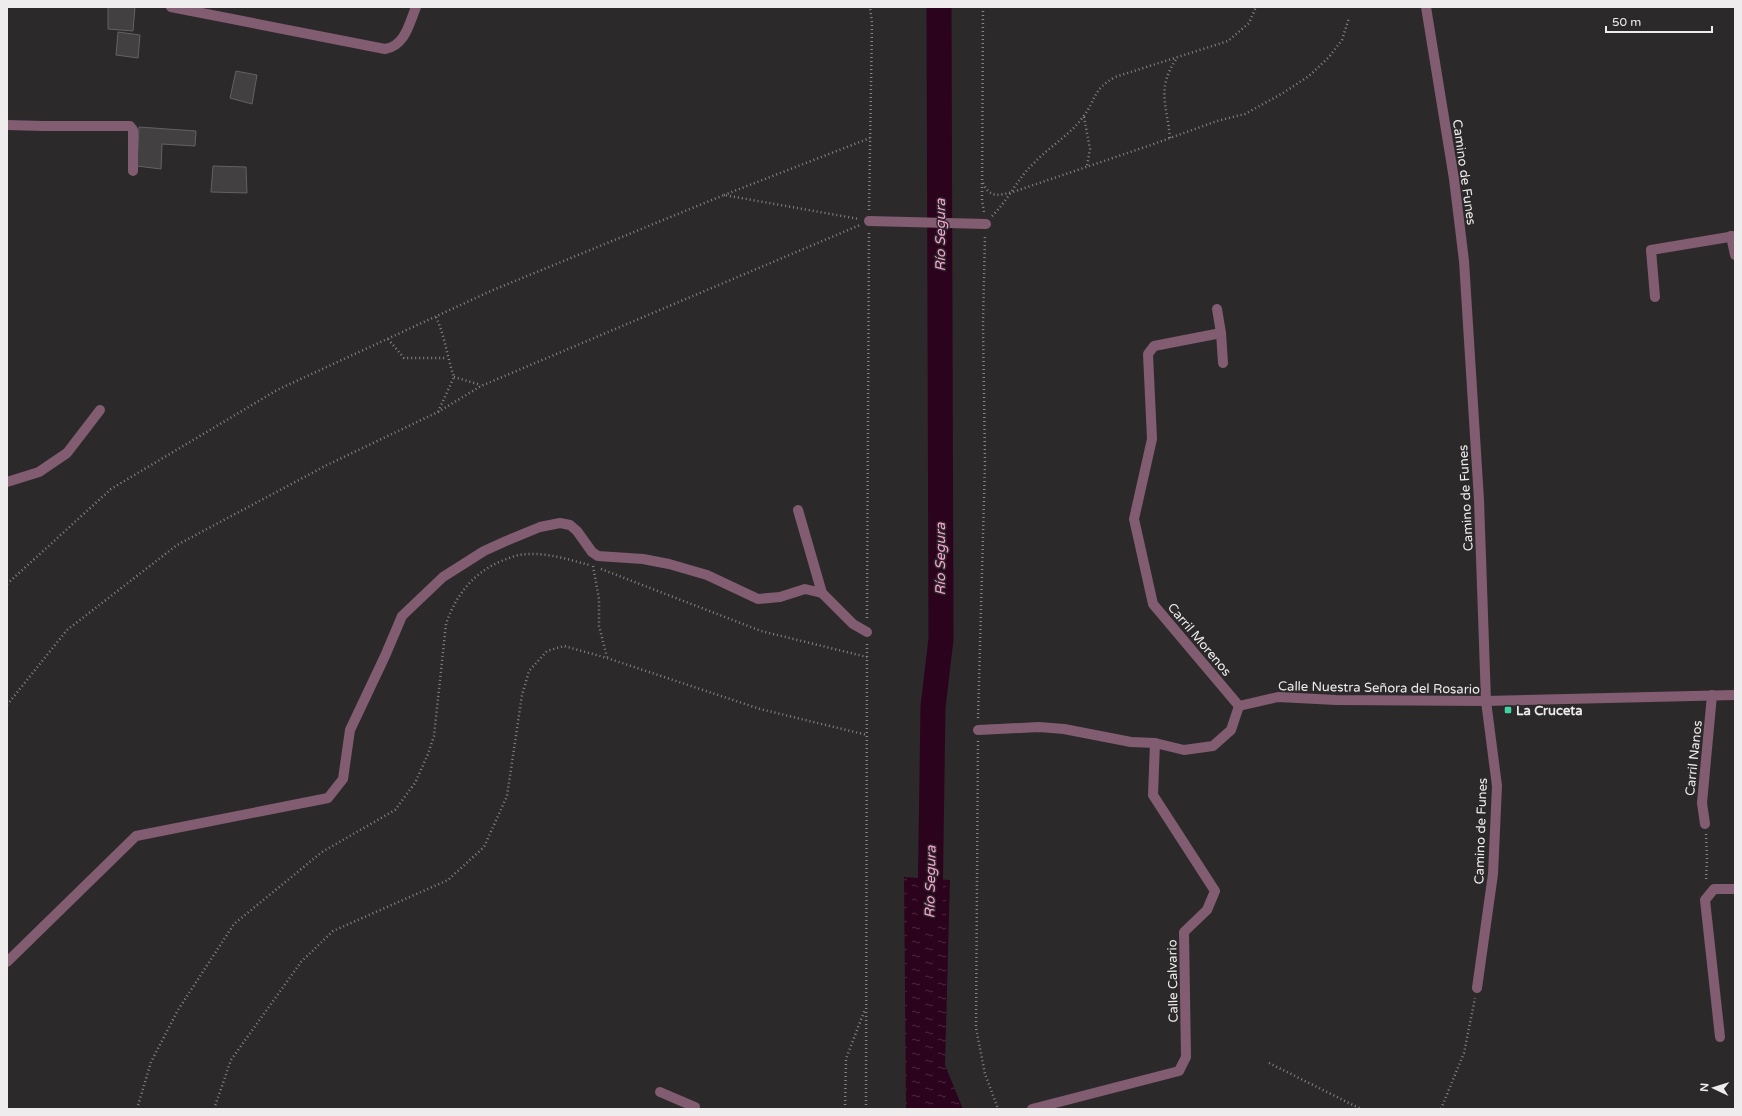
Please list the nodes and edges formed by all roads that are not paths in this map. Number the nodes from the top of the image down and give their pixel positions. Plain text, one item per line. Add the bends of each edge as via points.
1 (171, 7) edge
2 (416, 7) edge
3 (1426, 7) edge
4 (7, 124) edge
5 (133, 171) dead end
6 (870, 221) road end
7 (986, 224) road end
8 (1733, 236) edge
9 (1735, 255) edge
10 (1655, 297) dead end
11 (1217, 309) dead end
12 (1221, 333) junction
13 (1223, 363) dead end
14 (100, 410) dead end
15 (7, 482) edge
16 (798, 510) dead end
17 (822, 593) junction
18 (867, 632) road end
19 (1712, 695) junction
20 (1735, 695) edge
21 (1486, 701) junction
22 (1239, 706) junction
23 (978, 730) road end
24 (1155, 743) junction
25 (1705, 824) road end
26 (1735, 889) edge
27 (7, 962) edge
28 (1477, 988) road end
29 (1720, 1037) dead end
30 (660, 1092) dead end
31 (695, 1109) edge
32 (1032, 1109) edge

1 - 2 street via 385,49 399,43
3 - 21 street, Camino de Funes via 1454,180 1464,261 1479,500
4 - 5 street via 130,126 133,130
6 - 7 street
8 - 9 street
8 - 10 street via 1651,250
11 - 12 street
12 - 13 street
12 - 22 street, Carril Morenos via 1154,346 1148,354 1152,439 1134,519 1153,604
14 - 15 street via 68,453 39,472
16 - 17 street
17 - 18 street via 853,624
17 - 27 street via 805,589 780,597 758,599 689,569 643,559 598,556 592,552 577,531 560,523 540,527 484,551 443,577 402,616 350,730 343,779 328,798 136,836
19 - 20 street, Calle Nuestra Señora del Rosario
19 - 21 street, Calle Nuestra Señora del Rosario
19 - 25 street, Carril Nanos via 1702,803
21 - 22 street, Calle Nuestra Señora del Rosario via 1278,697
21 - 28 street, Camino de Funes via 1497,786 1493,874
22 - 24 street via 1231,730 1214,746 1184,750
23 - 24 street via 1039,727 1064,729 1131,742
24 - 32 street, Calle Calvario via 1153,795 1215,891 1207,910 1184,932 1186,1057 1179,1071
26 - 29 street via 1714,889 1705,900
30 - 31 street

